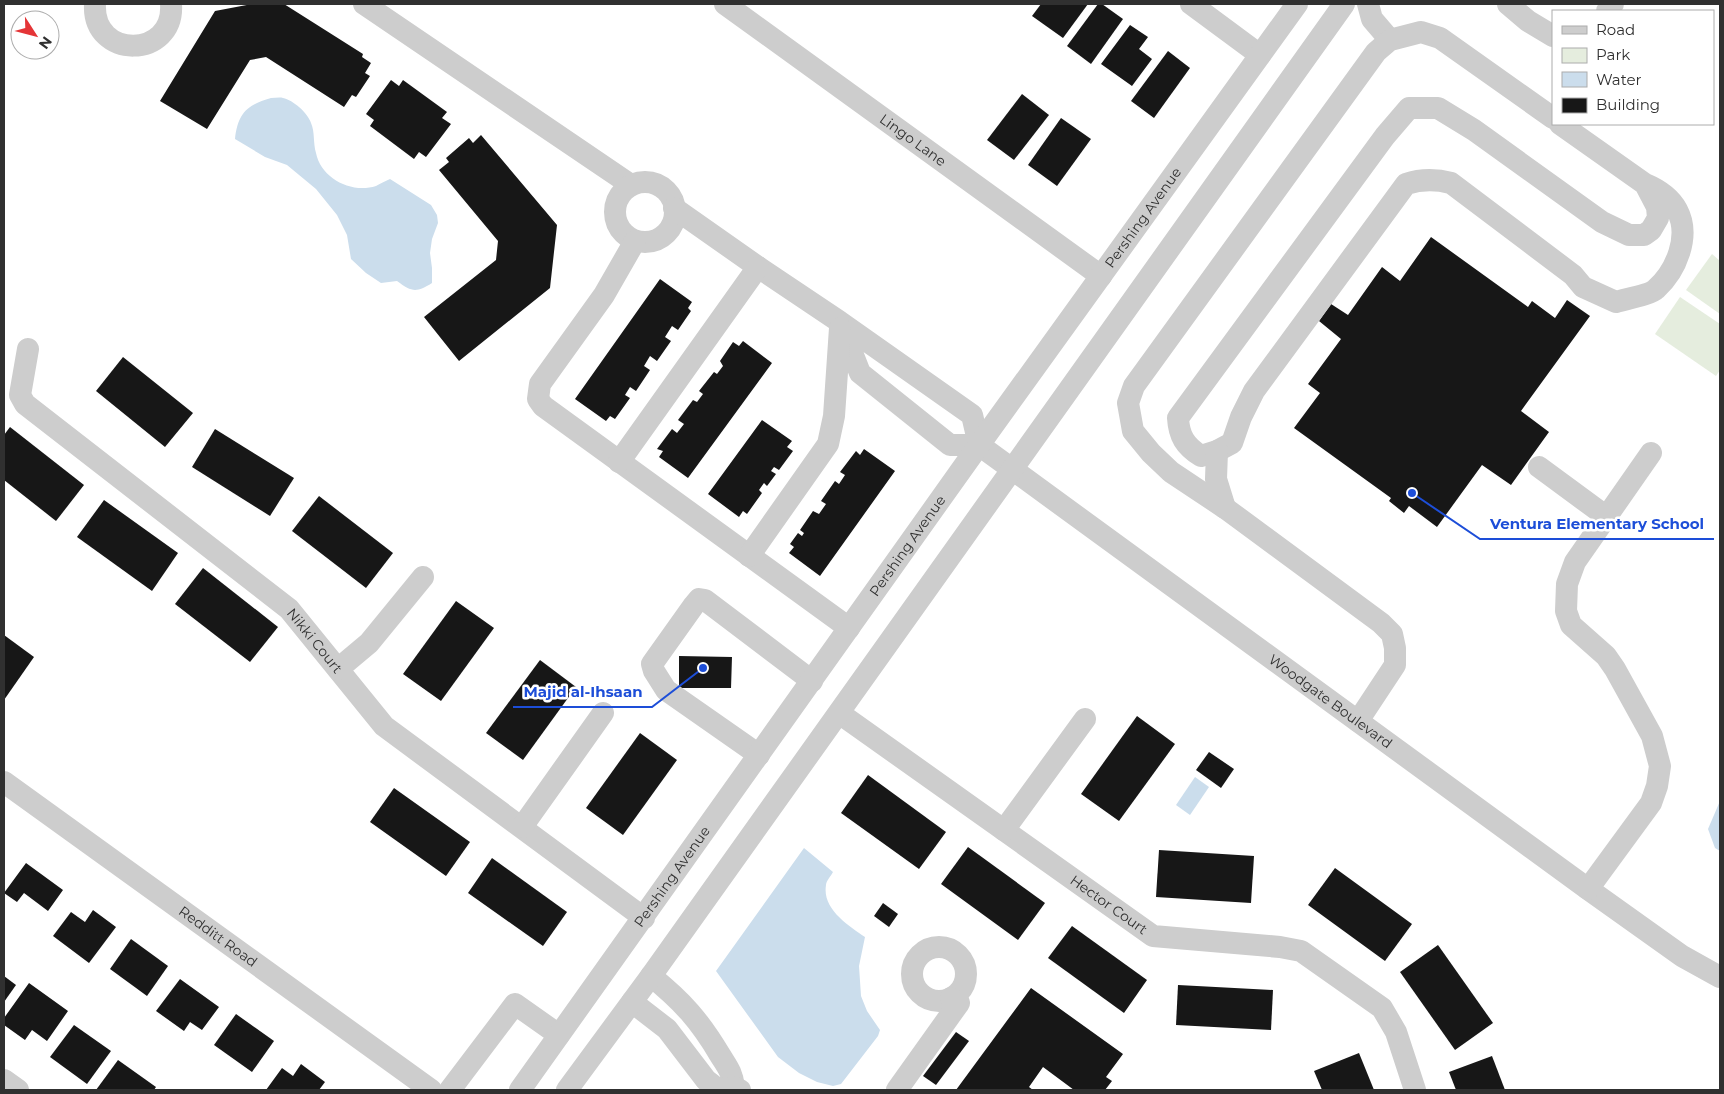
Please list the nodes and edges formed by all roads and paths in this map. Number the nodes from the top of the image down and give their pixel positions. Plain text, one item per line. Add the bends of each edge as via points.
1 (96, 4) edge
2 (171, 4) edge
3 (364, 4) edge
4 (725, 4) edge
5 (1191, 4) edge
6 (1297, 4) edge
7 (1344, 4) edge
8 (1368, 4) edge
9 (1508, 4) edge
10 (1552, 35) edge
11 (1390, 40) junction
12 (1260, 54) junction
13 (1552, 117) edge
14 (1561, 125) edge
15 (1645, 184) junction
16 (631, 185) junction
17 (674, 208) junction
18 (635, 241) junction
19 (758, 267) junction
20 (1101, 276) junction
21 (840, 322) junction
22 (28, 348) dead end
23 (979, 445) junction
24 (1217, 451) junction
25 (1651, 453) dead end
26 (619, 462) junction
27 (1539, 466) dead end
28 (1012, 469) junction
29 (1225, 508) junction
30 (1607, 517) junction
31 (749, 556) junction
32 (423, 577) dead end
33 (849, 628) junction
34 (338, 670) junction
35 (812, 681) junction
36 (839, 712) junction
37 (603, 713) dead end
38 (1085, 719) dead end
39 (1358, 721) junction
40 (759, 755) junction
41 (4, 782) edge
42 (522, 828) junction
43 (1004, 830) junction
44 (1588, 889) junction
45 (644, 918) junction
46 (1682, 956) junction
47 (652, 976) junction
48 (1720, 977) edge
49 (1720, 996) edge
50 (951, 998) dead end
51 (632, 1002) junction
52 (706, 1032) junction
53 (559, 1034) junction
54 (683, 1048) junction
55 (4, 1080) edge
56 (737, 1088) edge
57 (18, 1090) edge
58 (431, 1090) edge
59 (450, 1090) edge
60 (520, 1090) edge
61 (567, 1090) edge
62 (897, 1090) edge
63 (1415, 1090) edge

1 - 2 street via 98,24 116,42 127,46 152,42 161,34 168,23
3 - 16 street
4 - 20 street, Lingo Lane
5 - 12 street
6 - 12 street, Pershing Avenue
7 - 28 street
8 - 11 street via 1372,19
9 - 10 street
11 - 13 street via 1421,32 1440,38
11 - 29 street via 1376,52 1134,386 1128,403 1133,430 1151,453 1171,472
12 - 20 street, Pershing Avenue
14 - 15 street
15 - 24 street via 1660,191 1677,208 1683,236 1676,264 1655,291 1616,302 1583,287 1573,275 1451,184 1440,180 1406,184 1254,391 1232,444
15 - 24 street via 1657,207 1658,218 1644,235 1630,235 1602,222 1438,108 1409,108 1178,418 1179,431 1190,449 1200,456
16 - 17 street via 650,182 659,185 667,191
16 - 18 street via 623,190 614,209 619,228
17 - 18 street via 674,218 664,235 655,240
17 - 19 street
18 - 26 street via 604,295 540,384 538,399
19 - 21 street
19 - 26 street
20 - 23 street, Pershing Avenue
21 - 23 street via 972,416
21 - 23 street via 860,373 950,445
21 - 31 street via 834,416 828,444
22 - 34 street, Nikki Court via 20,394 25,404 289,609
23 - 28 street, Woodgate Boulevard
23 - 33 street, Pershing Avenue
24 - 29 street via 1216,479
25 - 30 street
26 - 31 street
27 - 30 street
28 - 36 street
28 - 39 street, Woodgate Boulevard
29 - 39 street via 1382,623 1392,634 1395,664
30 - 44 street via 1575,562 1567,584 1566,611 1571,624 1606,656 1615,669 1652,736 1660,766 1651,803
31 - 33 street
32 - 34 street via 369,643
33 - 35 street, Pershing Avenue
34 - 42 street, Nikki Court via 384,726
35 - 40 street, Pershing Avenue
35 - 40 street via 705,600 699,599 683,620 652,664 654,671 666,690
36 - 43 street, Hector Court
36 - 47 street
37 - 42 street
38 - 43 street
39 - 44 street, Woodgate Boulevard
40 - 45 street, Pershing Avenue
41 - 58 street, Redditt Road
42 - 45 street, Nikki Court
43 - 63 street, Hector Court via 1153,936 1301,951 1382,1008 1396,1032
44 - 46 street, Woodgate Boulevard
45 - 53 street, Pershing Avenue
46 - 48 street, Woodgate Boulevard
46 - 49 street, Woodgate Boulevard
47 - 51 street
47 - 52 street via 678,998
50 - 62 street via 959,1003
51 - 54 street via 667,1028
51 - 61 street
52 - 54 street
52 - 56 street via 733,1074
53 - 59 street via 515,1004
53 - 60 street, Pershing Avenue
54 - 56 street via 706,1080 715,1087
55 - 57 street

